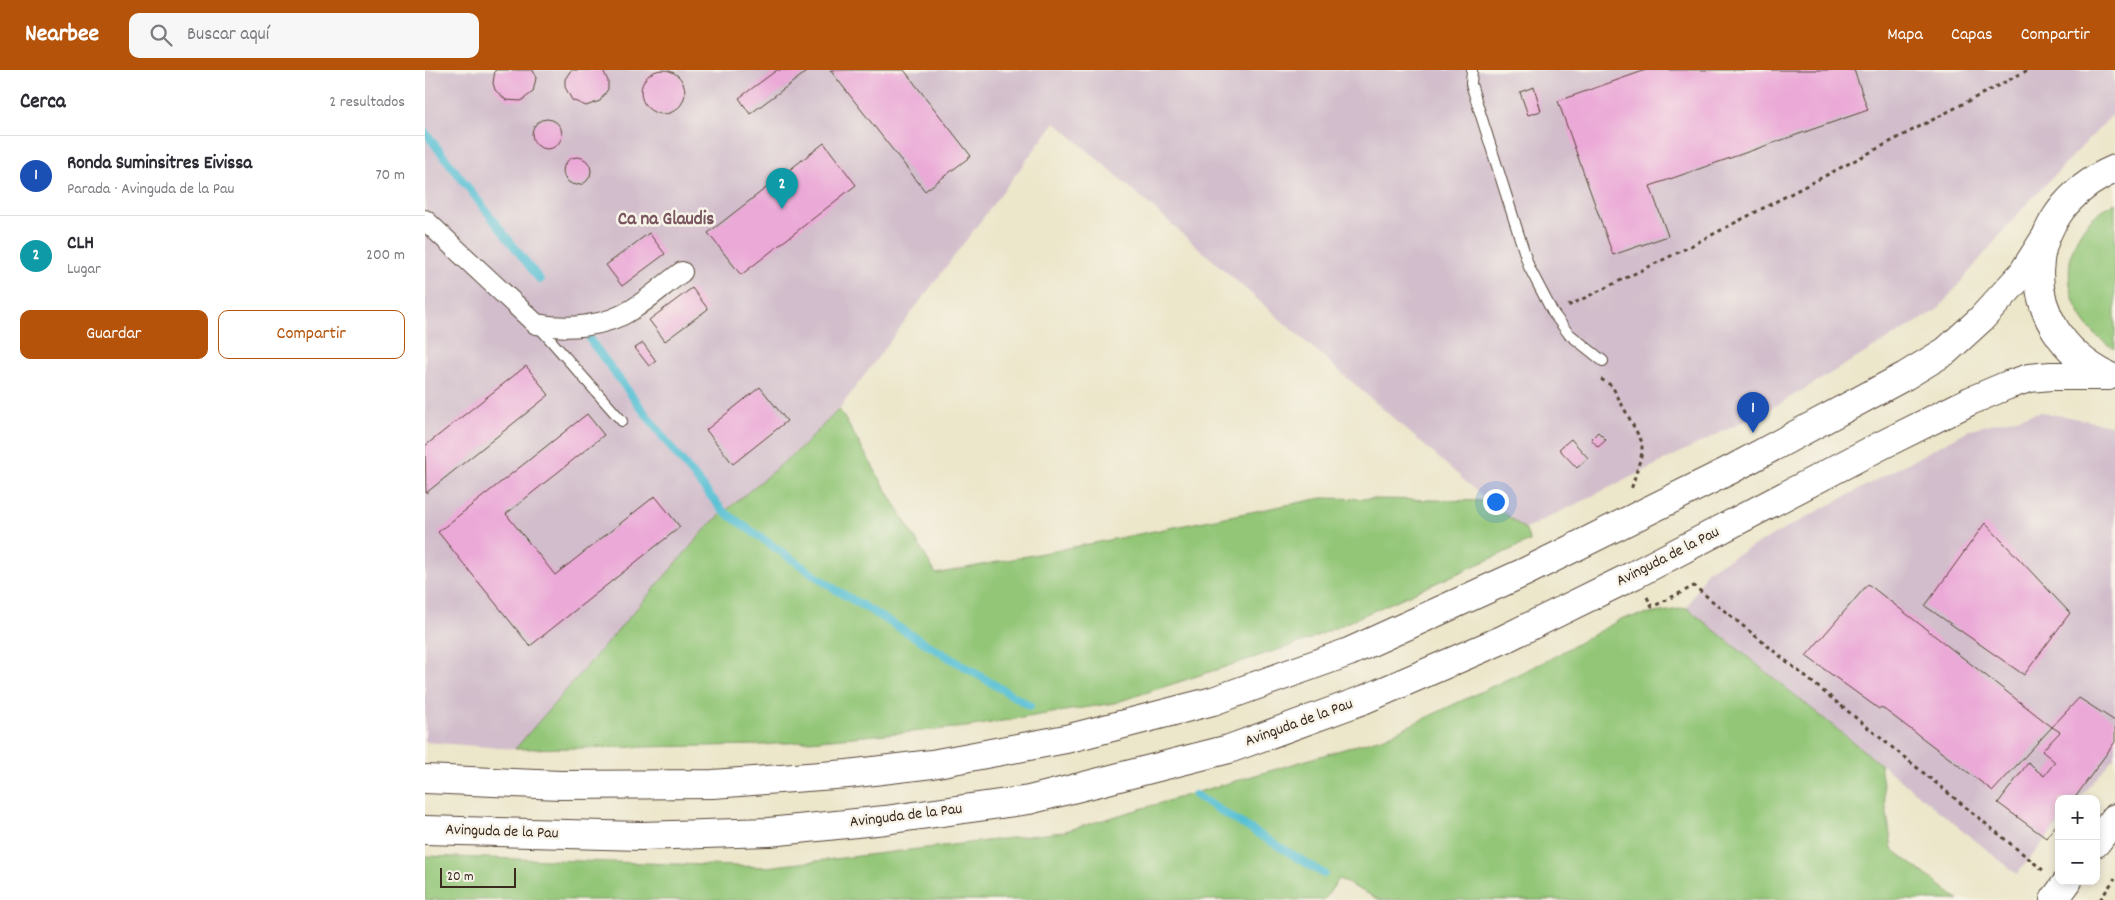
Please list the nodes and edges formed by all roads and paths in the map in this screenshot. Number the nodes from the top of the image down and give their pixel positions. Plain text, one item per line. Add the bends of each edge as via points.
1 (1472, 70) edge
2 (2028, 70) edge
3 (2115, 169) edge
4 (425, 220) edge
5 (2045, 238) junction
6 (681, 272) dead end
7 (1553, 314) junction
8 (536, 324) junction
9 (1603, 361) dead end
10 (1596, 376) dead end
11 (2112, 377) edge
12 (622, 421) dead end
13 (1640, 514) junction
14 (1634, 575) junction
15 (425, 779) edge
16 (2115, 818) edge
17 (425, 830) edge
18 (2098, 840) edge
19 (2115, 878) edge
20 (2062, 890) edge
21 (2100, 900) edge

1 - 7 lane via 1471,84 1529,267
2 - 7 path
3 - 5 main road via 2097,176 2065,202
4 - 8 street
5 - 11 main road via 2039,279 2049,320 2073,353
5 - 13 main road via 2022,274 1981,319 1945,351 1845,409
6 - 8 street via 632,310 599,324 555,328
7 - 9 lane via 1568,333
8 - 12 lane
10 - 13 path via 1612,386 1642,442 1642,453 1630,493
11 - 14 main road, Avinguda de la Pau via 2051,376 2007,385 1878,446
13 - 15 main road via 1525,572 1349,652 1213,701 1066,739 932,764 713,784 560,785
14 - 17 main road, Avinguda de la Pau via 1504,639 1363,700 1229,749 1029,800 769,832 641,836
14 - 20 path via 1652,606 1694,586
16 - 18 main road
19 - 21 path

